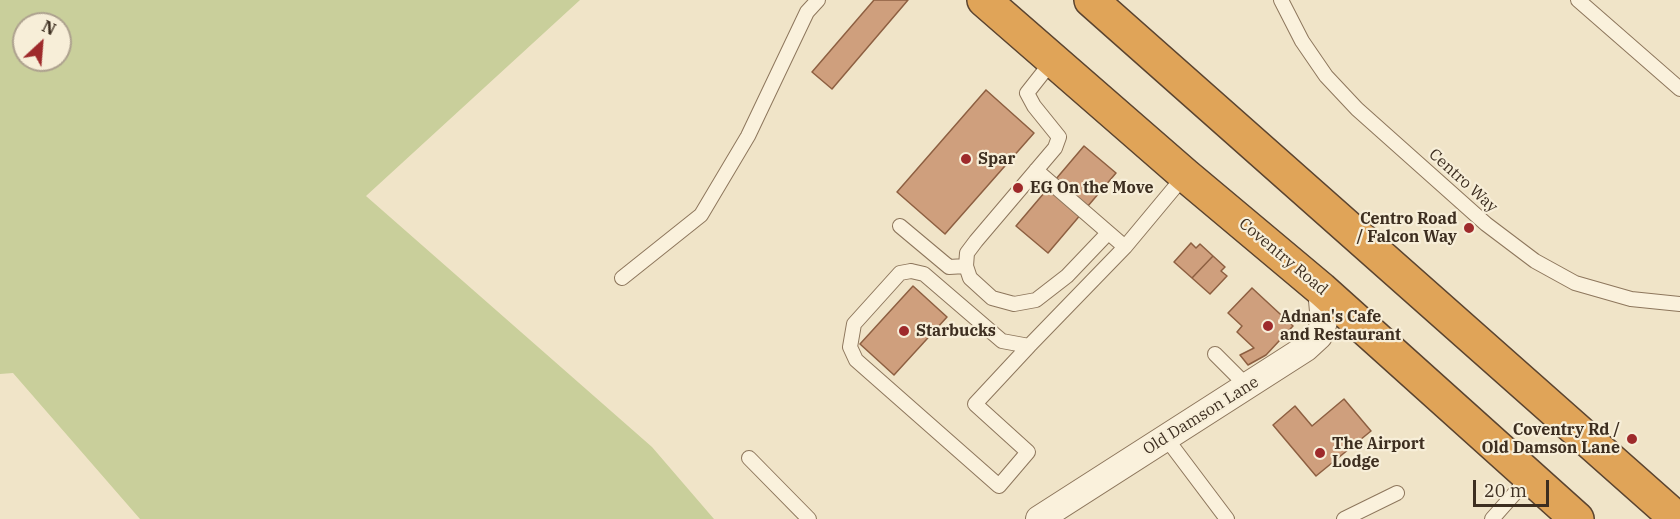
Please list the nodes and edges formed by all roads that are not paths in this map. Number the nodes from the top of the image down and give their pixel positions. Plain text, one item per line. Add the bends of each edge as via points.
1 (818, 0) edge
2 (984, 0) edge
3 (1091, 0) edge
4 (1281, 0) edge
5 (1578, 0) edge
6 (1053, 60) junction
7 (1680, 89) edge
8 (1036, 170) junction
9 (1185, 175) junction
10 (900, 226) dead end
11 (1108, 233) junction
12 (1125, 247) junction
13 (966, 266) junction
14 (622, 278) dead end
15 (1321, 289) junction
16 (1680, 304) edge
17 (1029, 346) junction
18 (1215, 354) dead end
19 (1248, 387) junction
20 (1166, 438) junction
21 (750, 458) dead end
22 (1530, 476) junction
23 (1397, 493) dead end
24 (809, 519) edge
25 (1039, 519) edge
26 (1227, 519) edge
27 (1344, 519) edge
28 (1492, 519) edge
29 (1577, 519) edge
30 (1677, 519) edge

1 - 14 lane via 807,12 753,126 701,214
2 - 6 highway, Coventry Road
3 - 30 highway
4 - 16 lane, Centro Way via 1326,76 1486,224 1535,261 1575,283 1631,298
5 - 7 lane
6 - 8 lane via 1027,93 1059,136 1056,148
6 - 9 highway, Coventry Road
8 - 11 lane
8 - 13 lane via 967,253
9 - 12 lane
9 - 15 highway, Coventry Road
10 - 13 lane via 949,267
11 - 12 lane
11 - 13 lane via 1067,276 1036,300 1014,304 992,298 970,278
12 - 17 lane
15 - 19 street, Old Damson Lane via 1324,322 1319,336
15 - 22 highway, Coventry Road
17 - 17 lane via 975,404 1028,452 999,486 855,360 850,335 854,324 900,273 911,271 924,274 1002,341
18 - 19 lane
19 - 20 street, Old Damson Lane
20 - 25 street, Old Damson Lane
20 - 26 lane
21 - 24 lane
22 - 28 lane
22 - 29 highway, Coventry Road
23 - 27 lane

